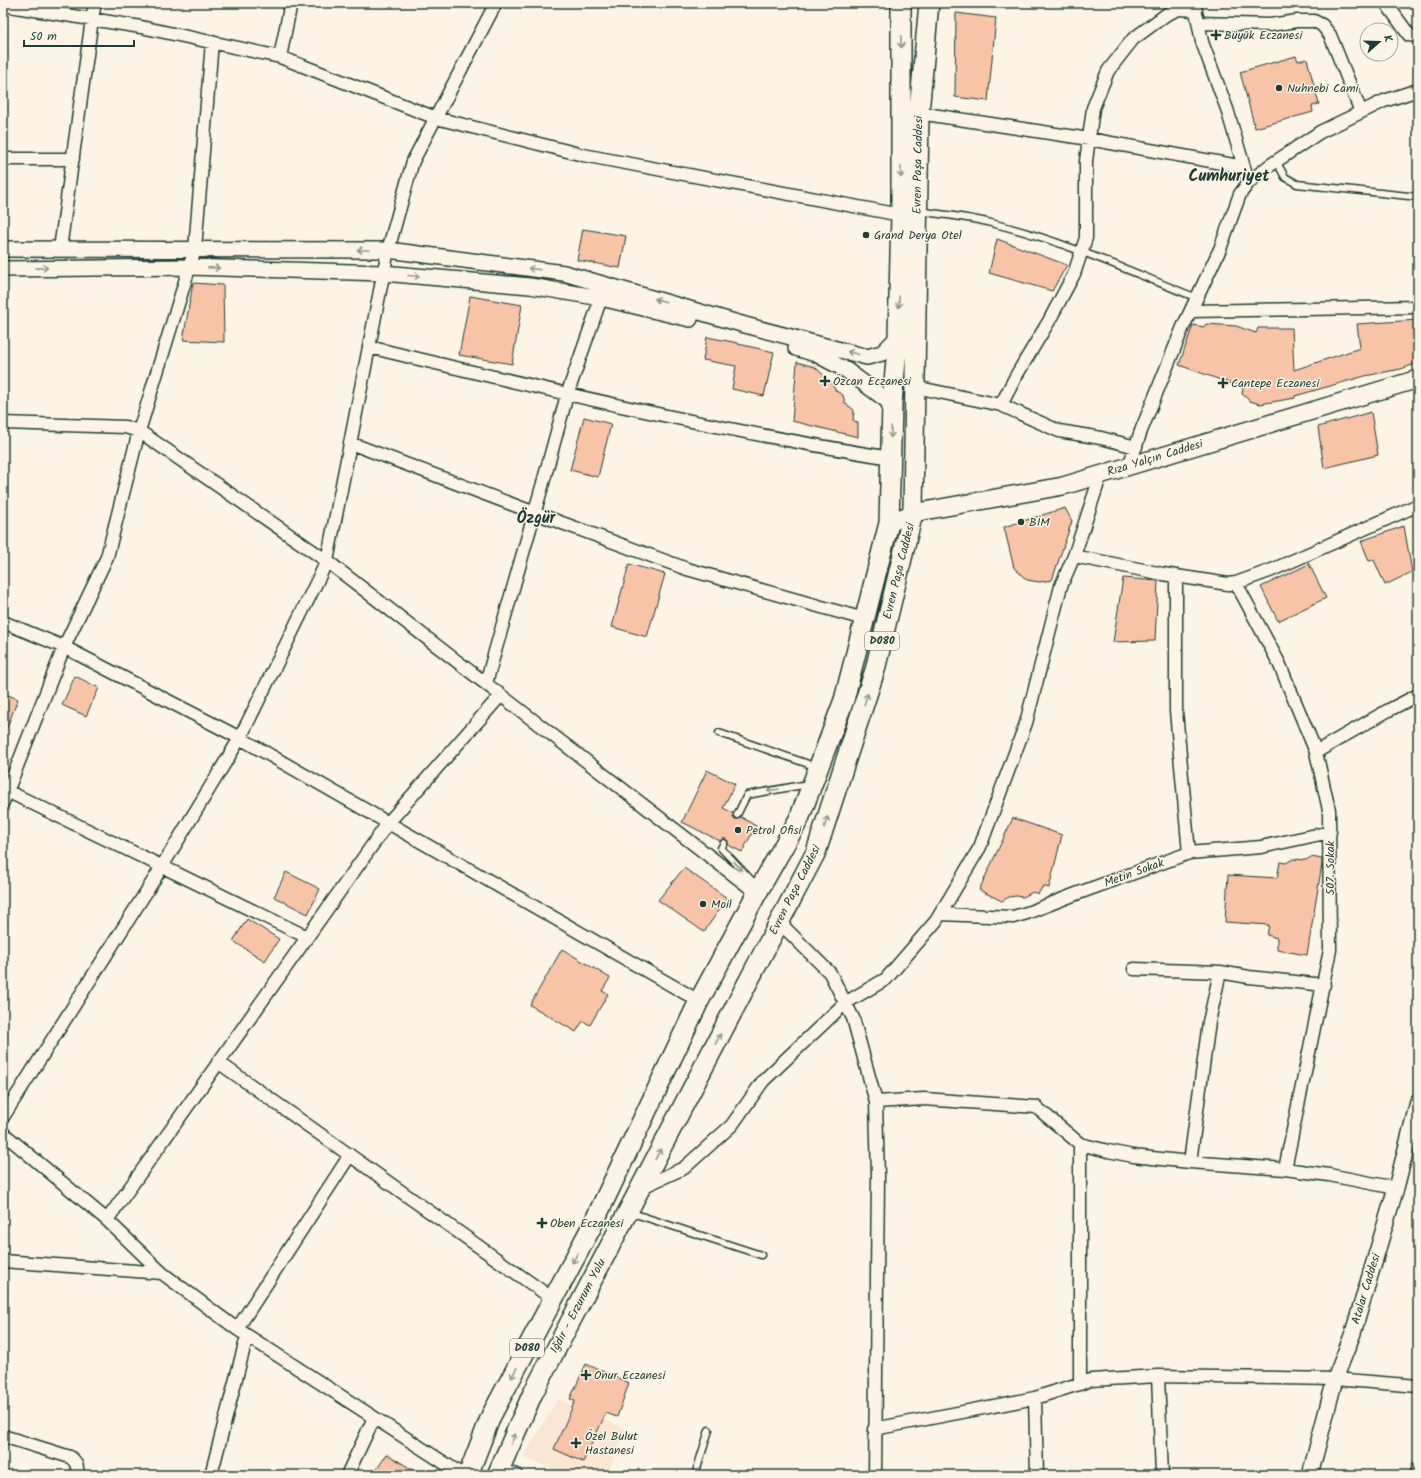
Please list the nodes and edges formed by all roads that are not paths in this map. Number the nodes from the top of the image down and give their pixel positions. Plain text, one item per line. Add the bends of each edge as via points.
1 (95, 3) edge
2 (292, 3) edge
3 (496, 3) edge
4 (901, 3) edge
5 (929, 3) edge
6 (1386, 3) edge
7 (3, 5) edge
8 (1197, 6) edge
9 (92, 19) junction
10 (1199, 24) junction
11 (1418, 37) edge
12 (212, 42) junction
13 (280, 57) junction
14 (1418, 90) edge
15 (1361, 112) junction
16 (919, 114) junction
17 (436, 118) junction
18 (1089, 139) junction
19 (3, 159) edge
20 (72, 159) junction
21 (1276, 161) junction
22 (1244, 167) junction
23 (1249, 182) junction
24 (1418, 197) edge
25 (909, 213) junction
26 (3, 249) edge
27 (60, 249) junction
28 (195, 249) junction
29 (388, 250) junction
30 (1081, 251) junction
31 (190, 267) junction
32 (3, 269) edge
33 (383, 273) junction
34 (601, 298) junction
35 (1197, 298) junction
36 (1418, 307) edge
37 (1191, 311) junction
38 (898, 337) junction
39 (369, 347) junction
40 (1418, 379) edge
41 (915, 387) junction
42 (567, 395) junction
43 (892, 404) junction
44 (1001, 405) junction
45 (3, 423) edge
46 (139, 431) junction
47 (350, 443) junction
48 (1136, 447) junction
49 (890, 458) junction
50 (1129, 466) junction
51 (1101, 474) junction
52 (1418, 505) edge
53 (535, 513) junction
54 (913, 513) junction
55 (889, 523) junction
56 (1074, 556) junction
57 (327, 561) junction
58 (1176, 576) junction
59 (1236, 583) junction
60 (864, 618) junction
61 (3, 622) edge
62 (64, 647) junction
63 (486, 683) junction
64 (501, 695) junction
65 (1418, 695) edge
66 (719, 732) dead end
67 (240, 738) junction
68 (1316, 752) junction
69 (815, 776) junction
70 (5, 790) edge
71 (3, 802) edge
72 (737, 815) dead end
73 (388, 823) junction
74 (1330, 832) junction
75 (724, 842) dead end
76 (1189, 853) junction
77 (163, 866) junction
78 (758, 891) junction
79 (940, 914) junction
80 (779, 922) junction
81 (307, 937) junction
82 (1134, 969) dead end
83 (1220, 972) junction
84 (1324, 985) junction
85 (699, 1001) junction
86 (845, 1003) junction
87 (218, 1062) junction
88 (876, 1102) junction
89 (1418, 1102) edge
90 (3, 1117) edge
91 (3, 1133) edge
92 (1080, 1144) junction
93 (350, 1155) junction
94 (1190, 1162) junction
95 (1285, 1168) junction
96 (640, 1188) junction
97 (1396, 1188) junction
98 (624, 1219) junction
99 (107, 1220) junction
100 (593, 1224) joint
101 (761, 1255) dead end
102 (3, 1261) edge
103 (162, 1273) junction
104 (553, 1298) junction
105 (237, 1329) junction
106 (247, 1336) junction
107 (1158, 1376) junction
108 (1335, 1379) junction
109 (1080, 1384) junction
110 (1418, 1386) edge
111 (1035, 1398) junction
112 (374, 1418) junction
113 (874, 1429) junction
114 (709, 1430) dead end
115 (3, 1436) edge
116 (1418, 1469) edge
117 (504, 1473) edge
118 (77, 1475) edge
119 (211, 1475) edge
120 (347, 1475) edge
121 (463, 1475) edge
122 (468, 1475) edge
123 (695, 1475) edge
124 (875, 1475) edge
125 (1037, 1475) edge
126 (1162, 1475) edge
127 (1310, 1475) edge
128 (1416, 1475) edge

1 - 9 street
2 - 13 street
3 - 17 street
4 -> 25 highway, Evren Paşa Caddesi / D080
5 - 16 highway, Evren Paşa Caddesi / D080
6 - 11 street via 1409,35
7 - 9 street
8 - 10 street
8 - 18 street via 1167,14 1133,39 1108,71 1093,108
9 - 12 street
9 - 20 street
10 - 15 street via 1270,25 1314,20 1330,35
10 - 22 street via 1202,42 1227,109
12 - 13 street
12 - 28 street
13 - 17 street
14 - 15 street
15 - 21 street via 1320,132
16 - 18 street
16 - 25 highway, Evren Paşa Caddesi / D080
17 - 25 street via 583,155
17 - 29 street via 413,161
18 - 22 street
18 - 30 street via 1086,161 1086,238
19 - 20 street
20 - 27 street
21 - 23 street
21 - 24 lane via 1285,177 1292,183
22 - 23 street
23 - 35 street via 1240,194 1220,249
25 - 30 lane via 991,223
25 -> 38 highway, Evren Paşa Caddesi / D080
25 - 41 highway, Evren Paşa Caddesi / D080
26 - 27 street
27 - 28 street
29 -> 28 street
28 - 31 street
29 - 33 street
38 -> 29 street via 882,352 867,357 745,326 564,273
30 - 35 lane
30 - 44 street via 1074,274
32 -> 31 street
31 -> 33 street
31 - 46 street
33 -> 34 street via 530,286
33 - 39 street
34 - 42 street
34 - 43 street via 816,354 846,370
35 - 37 street
36 - 37 street
37 - 48 street
38 - 43 highway, Evren Paşa Caddesi / D080
39 - 42 street
39 - 47 street
40 - 50 main road, Rıza Yalçın Caddesi
41 - 44 street
41 - 54 highway, Evren Paşa Caddesi / D080
42 - 49 street via 810,445
42 - 53 street
43 -> 49 highway, Evren Paşa Caddesi / D080
44 - 48 street via 1059,431
45 - 46 street via 125,427
46 - 57 street
46 - 62 street via 107,556
47 - 53 street
47 - 57 street
48 - 50 street
49 - 55 highway, Evren Paşa Caddesi / D080
50 - 51 main road, Rıza Yalçın Caddesi
51 - 54 main road, Rıza Yalçın Caddesi via 1064,486
51 - 56 street
52 - 59 street via 1272,570
53 - 60 street via 687,569
53 - 63 street
54 - 55 main road, Rıza Yalçın Caddesi
80 -> 54 highway, Evren Paşa Caddesi / D080 via 816,852 821,837 875,670
55 - 60 highway, Evren Paşa Caddesi / D080
56 - 58 street
56 - 79 street via 1061,586 1026,723 980,847
57 - 63 street
57 - 67 street
58 - 59 street
58 - 76 street via 1176,711
59 - 68 street, 507. Sokak via 1279,663
60 - 69 highway, Evren Paşa Caddesi / D080 via 844,700
61 - 62 street
62 - 67 street
62 - 70 street
63 - 64 street
64 - 73 street
64 - 78 street
65 - 68 street
66 - 69 lane
67 - 73 street
67 - 77 street
68 - 74 street, 507. Sokak via 1329,810
69 -> 72 lane via 747,795
69 - 78 highway, Evren Paşa Caddesi / D080 via 798,819
70 - 71 street
70 - 77 street
73 - 81 street
73 - 85 street
74 - 76 street, Metin Sokak via 1261,847
74 - 84 street, 507. Sokak via 1330,950
75 -> 78 lane via 721,848
76 - 79 street, Metin Sokak via 1013,917
77 - 81 street
77 - 90 street
78 - 85 highway, Evren Paşa Caddesi / D080
79 - 86 street via 886,979
80 - 86 street via 830,973
96 -> 80 highway, Evren Paşa Caddesi / D080
81 - 87 street
82 - 83 street
83 - 84 street
83 - 94 street via 1209,1022
84 - 95 street, 507. Sokak
85 - 100 highway, Evren Paşa Caddesi / D080
86 - 88 street via 853,1018
86 - 96 street via 763,1082 732,1125 684,1168
87 - 93 street
87 - 99 street
88 - 92 street via 924,1099 1036,1107
88 - 113 street via 878,1177
89 - 97 street, Atalar Caddesi
91 - 99 street
92 - 94 street via 1133,1156
92 - 109 street
93 - 104 street
93 - 105 street
94 - 95 street
95 - 97 street
96 - 98 highway, Evren Paşa Caddesi / D080
97 - 108 street, Atalar Caddesi via 1353,1333
98 - 101 lane
117 -> 98 highway, Iğdır - Erzurum Yolu / D080 via 532,1395
99 - 103 street
100 -> 104 highway, Iğdır - Erzurum Yolu / D080
102 - 103 street
103 - 105 street
104 -> 122 highway, Iğdır - Erzurum Yolu / D080 via 491,1416
105 - 106 street
106 - 112 street
106 - 119 street
107 - 108 street
107 - 109 street via 1091,1380
107 - 126 street
108 - 110 street
108 - 127 street, Atalar Caddesi
109 - 111 street
111 - 113 street
111 - 125 street
112 - 120 street
112 - 121 street
113 - 124 street
114 - 123 lane
115 - 118 street via 70,1457 77,1466
116 - 128 street

